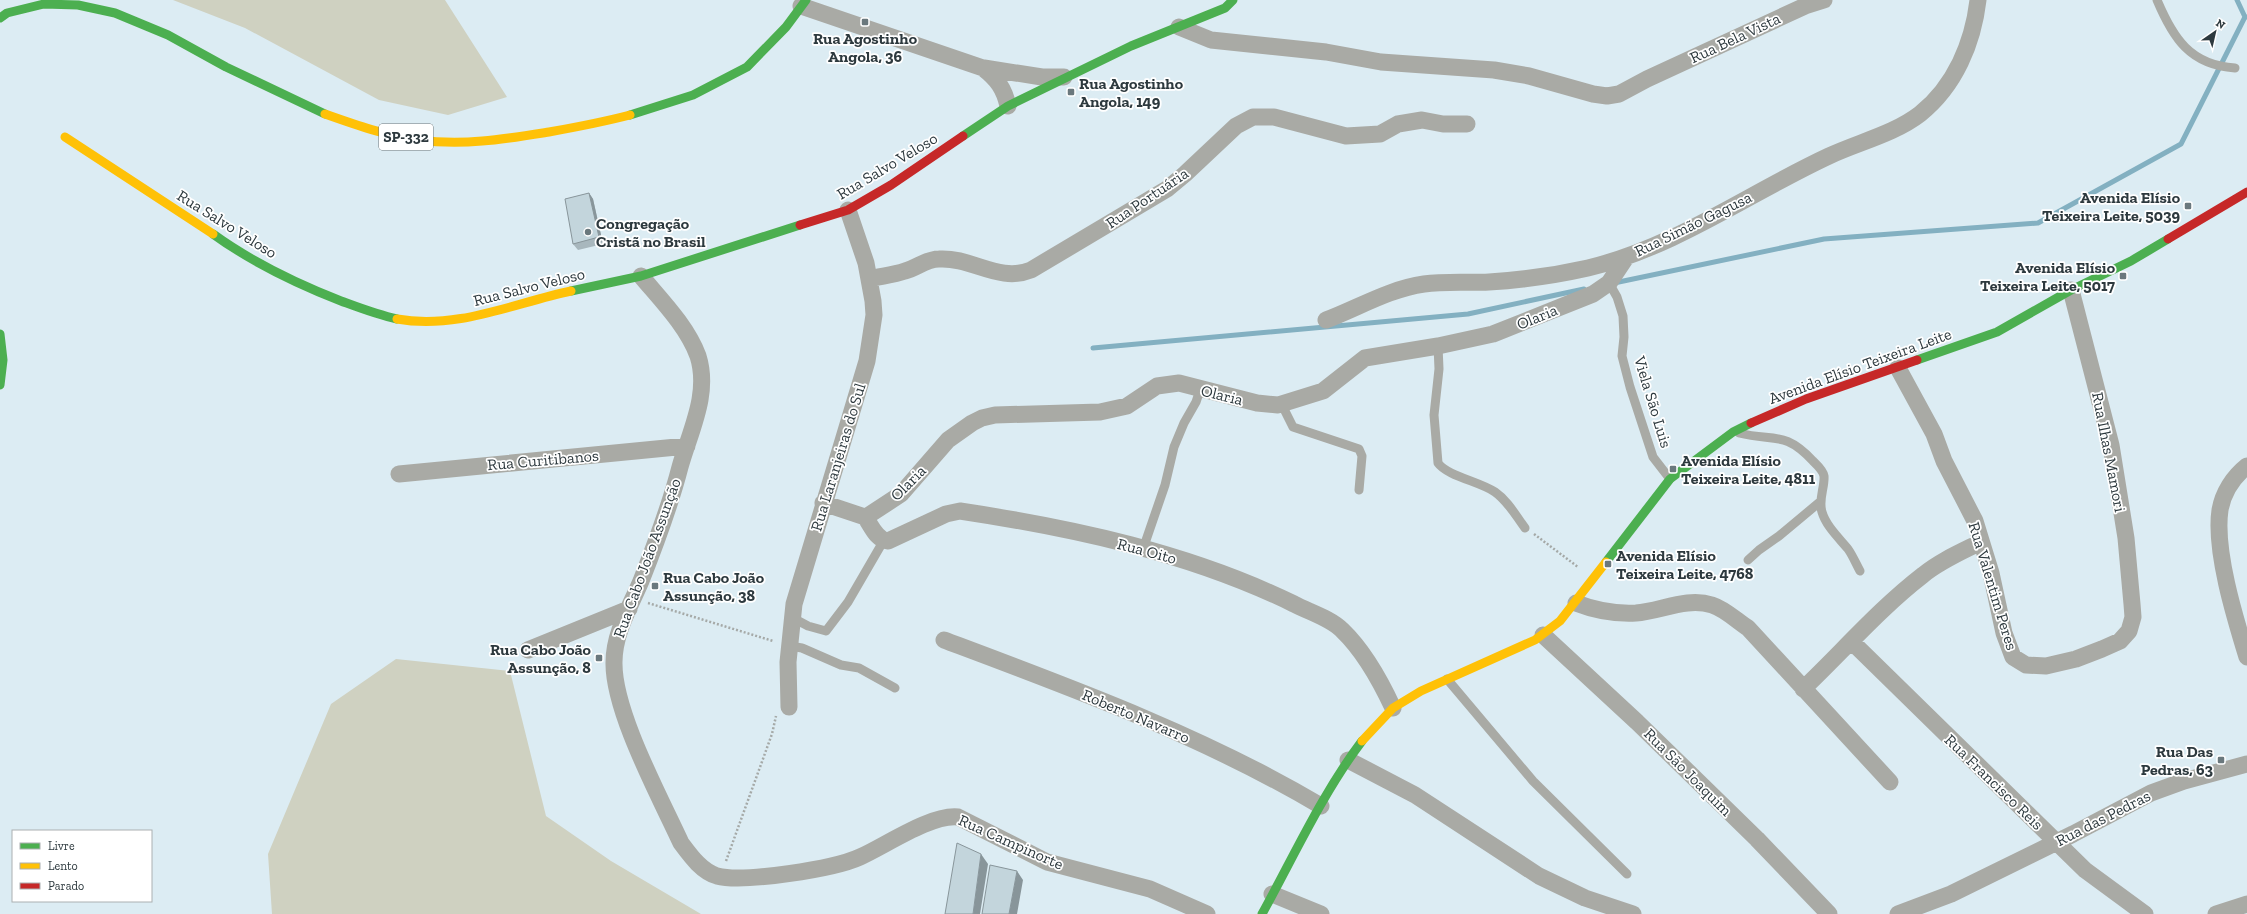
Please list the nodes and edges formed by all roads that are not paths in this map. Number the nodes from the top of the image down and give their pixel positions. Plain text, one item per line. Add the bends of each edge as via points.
1 (1233, 0) edge
2 (1824, 0) edge
3 (1978, 0) edge
4 (2157, 0) edge
5 (803, 2) edge
6 (0, 18) edge
7 (1179, 27) junction
8 (983, 68) junction
9 (2235, 68) dead end
10 (1065, 77) junction
11 (1008, 106) junction
12 (1467, 124) dead end
13 (65, 137) dead end
14 (2247, 192) edge
15 (848, 210) junction
16 (1627, 256) junction
17 (641, 276) junction
18 (869, 279) junction
19 (1609, 283) junction
20 (2071, 290) junction
21 (1326, 320) dead end
22 (0, 334) edge
23 (1438, 346) junction
24 (1898, 368) junction
25 (0, 385) edge
26 (1200, 390) junction
27 (1282, 405) junction
28 (1733, 432) junction
29 (687, 446) junction
30 (2247, 466) edge
31 (399, 474) dead end
32 (1670, 479) junction
33 (1359, 490) dead end
34 (1821, 501) junction
35 (823, 503) junction
36 (865, 516) junction
37 (1525, 528) road end
38 (884, 540) junction
39 (1981, 542) junction
40 (1144, 548) junction
41 (1748, 560) dead end
42 (1860, 571) dead end
43 (1576, 603) junction
44 (632, 604) junction
45 (2133, 617) joint
46 (793, 618) junction
47 (1543, 635) junction
48 (944, 640) dead end
49 (1851, 642) junction
50 (790, 646) junction
51 (528, 650) dead end
52 (2247, 657) edge
53 (1447, 678) junction
54 (895, 688) dead end
55 (1803, 688) junction
56 (789, 706) road end
57 (1393, 708) junction
58 (1348, 760) junction
59 (2246, 766) edge
60 (1890, 782) dead end
61 (1321, 806) junction
62 (2056, 843) junction
63 (1627, 874) dead end
64 (721, 876) joint
65 (1272, 894) junction
66 (2247, 904) edge
67 (1207, 914) edge
68 (1262, 914) edge
69 (1321, 914) edge
70 (1633, 914) edge
71 (1829, 914) edge
72 (1898, 914) edge
73 (2145, 914) edge
74 (2216, 914) edge

1 - 7 main road, Rua Salvo Veloso via 1225,8
2 - 7 street, Rua Bela Vista via 1804,6 1620,94 1607,96 1529,76 1494,70 1381,62 1326,52 1211,40
3 - 16 street, Rua Simão Gagusa via 1975,22 1963,59 1942,91 1921,113 1899,127 1829,156 1695,227
4 - 9 lane via 2179,43 2186,50 2204,62
5 - 6 main road, SP-332 via 786,27 747,67 693,95 605,122 490,142 451,143 418,140 372,130 322,113 226,67 168,35 115,13 78,6 44,4 7,13
5 - 8 street
7 - 10 main road, Rua Salvo Veloso
8 - 10 street via 1042,77
8 - 11 street via 1005,91
10 - 11 main road, Rua Salvo Veloso
11 - 15 main road, Rua Salvo Veloso via 891,185
12 - 18 street, Rua Portuária via 1443,124 1422,120 1398,124 1380,134 1346,136 1279,118 1253,117 1236,126 1167,188 1031,270 1008,275 963,261 940,259 927,261 906,271
13 - 17 main road, Rua Salvo Veloso via 245,257 302,286 382,316 414,322 475,317 545,296
14 - 20 main road, Avenida Elísio Teixeira Leite via 2131,261
15 - 17 main road, Rua Salvo Veloso
15 - 18 street, Rua Laranjeiras do Sul
16 - 19 street, Olaria
16 - 21 street, Rua Simão Gagusa via 1588,268 1533,277 1422,284 1369,301
17 - 29 street, Rua Cabo João Assunção via 678,322 698,356 701,392 698,413
18 - 35 street, Rua Laranjeiras do Sul via 874,315 867,361
19 - 23 street, Olaria via 1593,294 1493,334
19 - 32 lane, Viela São Luis via 1623,316 1622,356 1630,387 1653,457
20 - 24 main road, Avenida Elísio Teixeira Leite via 1997,332
20 - 45 street, Rua Ilhas Mamori via 2111,445 2126,538
22 - 25 main road
23 - 27 street, Olaria via 1365,358 1327,388
23 - 37 lane via 1439,369 1434,415 1438,463 1448,471 1473,480 1498,494
24 - 28 main road, Avenida Elísio Teixeira Leite via 1806,399
24 - 39 street, Rua Valentim Peres via 1934,434 1944,461 1975,521
26 - 27 street, Olaria via 1257,403
26 - 36 street, Olaria via 1170,383 1151,389 1127,406 1105,411 995,415 982,418 948,440 901,494
26 - 40 lane via 1176,443
27 - 33 lane via 1293,427 1359,449 1362,456
28 - 32 main road, Avenida Elísio Teixeira Leite
28 - 34 lane via 1757,438 1784,438 1797,446 1822,471 1824,476
29 - 31 street, Rua Curitibanos
29 - 44 street, Rua Cabo João Assunção via 675,489
30 - 52 street via 2229,486 2220,509 2219,524 2232,601
32 - 43 main road, Avenida Elísio Teixeira Leite
34 - 41 lane
34 - 42 lane via 1822,512 1849,550
35 - 36 street
35 - 46 street, Rua Laranjeiras do Sul via 794,604
36 - 38 street via 879,538
38 - 40 street, Rua Oito via 946,514 960,511
38 - 46 lane via 848,602 826,631
39 - 45 street, Rua Valentim Peres via 2004,633 2013,657 2026,666 2046,666 2076,659 2102,649 2120,640 2129,631
39 - 49 street via 1923,574
40 - 57 street, Rua Oito via 1219,572 1274,594 1335,625 1368,662
43 - 47 main road, Avenida Elísio Teixeira Leite via 1560,622
43 - 55 street via 1589,608 1636,613 1689,603 1713,605 1748,628
44 - 51 street
44 - 64 street, Rua Cabo João Assunção via 617,639 614,661 623,709 681,843 705,869
46 - 50 street, Rua Laranjeiras do Sul
47 - 53 main road, Avenida Elísio Teixeira Leite
47 - 71 street, Rua São Joaquim via 1757,839
48 - 61 street, Roberto Navarro via 1130,712 1253,769
49 - 55 street
49 - 62 street, Rua Francisco Reis
50 - 54 lane via 802,648 841,665 859,668
50 - 56 street, Rua Laranjeiras do Sul
53 - 57 main road, Avenida Elísio Teixeira Leite
53 - 63 lane via 1533,782
55 - 60 street
57 - 58 main road, Avenida Elísio Teixeira Leite via 1370,731
58 - 61 main road, Avenida Elísio Teixeira Leite
58 - 70 street via 1425,802 1539,876 1585,898
59 - 62 street, Rua das Pedras via 2184,781 2151,793
61 - 65 main road, Avenida Elísio Teixeira Leite
62 - 72 street, Rua das Pedras via 1951,894
62 - 73 street, Rua Francisco Reis via 2085,870
64 - 67 street, Rua Campinorte via 766,876 815,869 859,858 930,823 954,816 1047,862 1150,889
65 - 68 main road, Avenida Elísio Teixeira Leite
65 - 69 street
66 - 74 street

